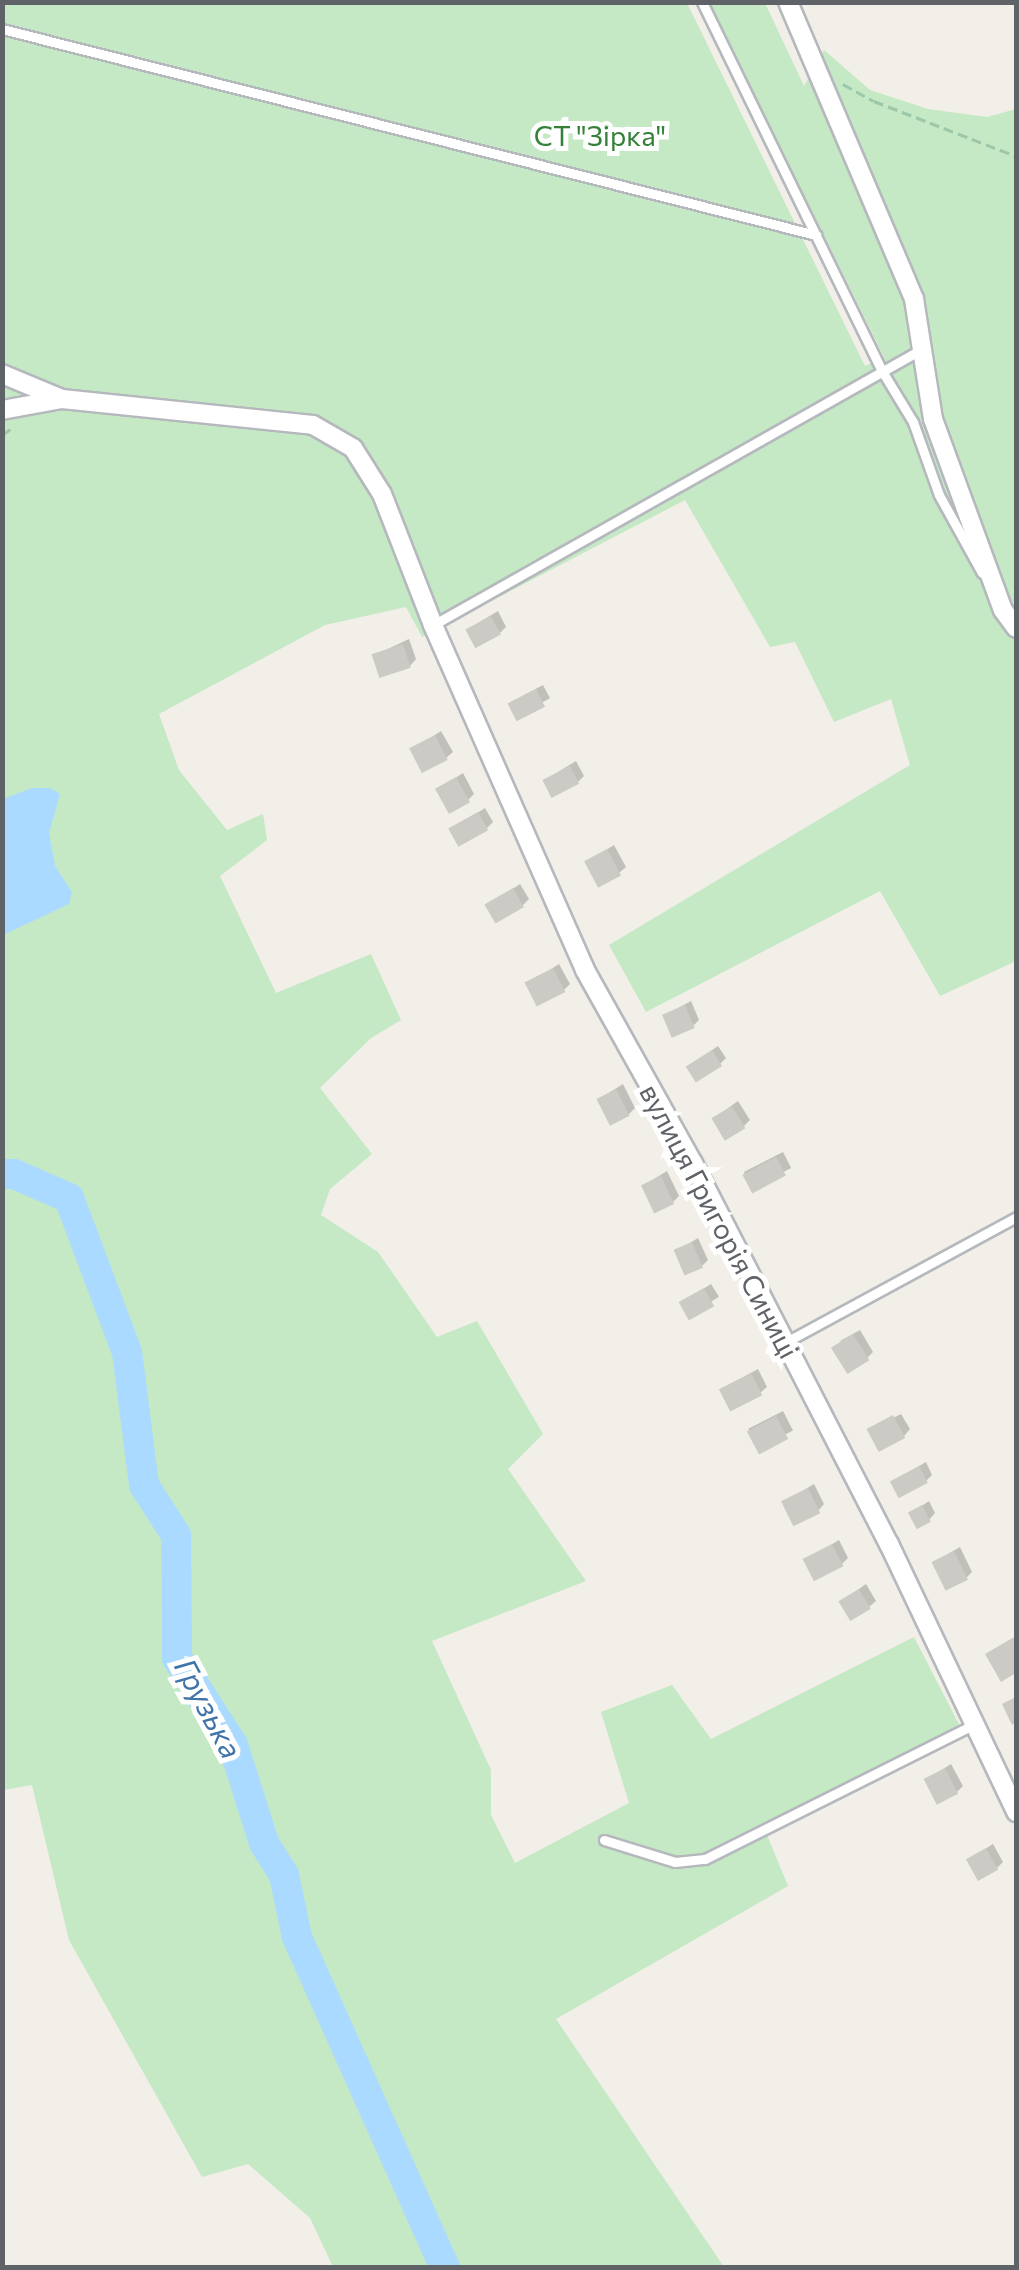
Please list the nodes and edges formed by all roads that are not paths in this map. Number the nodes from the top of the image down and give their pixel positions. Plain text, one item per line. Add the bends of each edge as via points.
1 (702, 2) edge
2 (788, 2) edge
3 (2, 29) edge
4 (816, 234) junction
5 (922, 349) junction
6 (882, 371) junction
7 (2, 374) edge
8 (62, 400) junction
9 (2, 410) edge
10 (1002, 610) junction
11 (433, 626) junction
12 (1016, 628) edge
13 (1016, 1218) edge
14 (784, 1343) junction
15 (973, 1725) junction
16 (1016, 1812) edge
17 (604, 1840) dead end

1 - 4 lane
2 - 5 street via 914,298
3 - 4 lane
4 - 6 lane
5 - 6 lane
5 - 10 street via 934,419
6 - 10 lane
6 - 11 lane
7 - 8 street
8 - 9 street
8 - 11 street, вулиця Григорія Синиці via 313,425 353,448 382,494
10 - 12 street
11 - 14 street, вулиця Григорія Синиці via 585,970
13 - 14 lane
14 - 15 street, вулиця Григорія Синиці
15 - 16 street, вулиця Григорія Синиці
15 - 17 lane via 705,1859 674,1862

